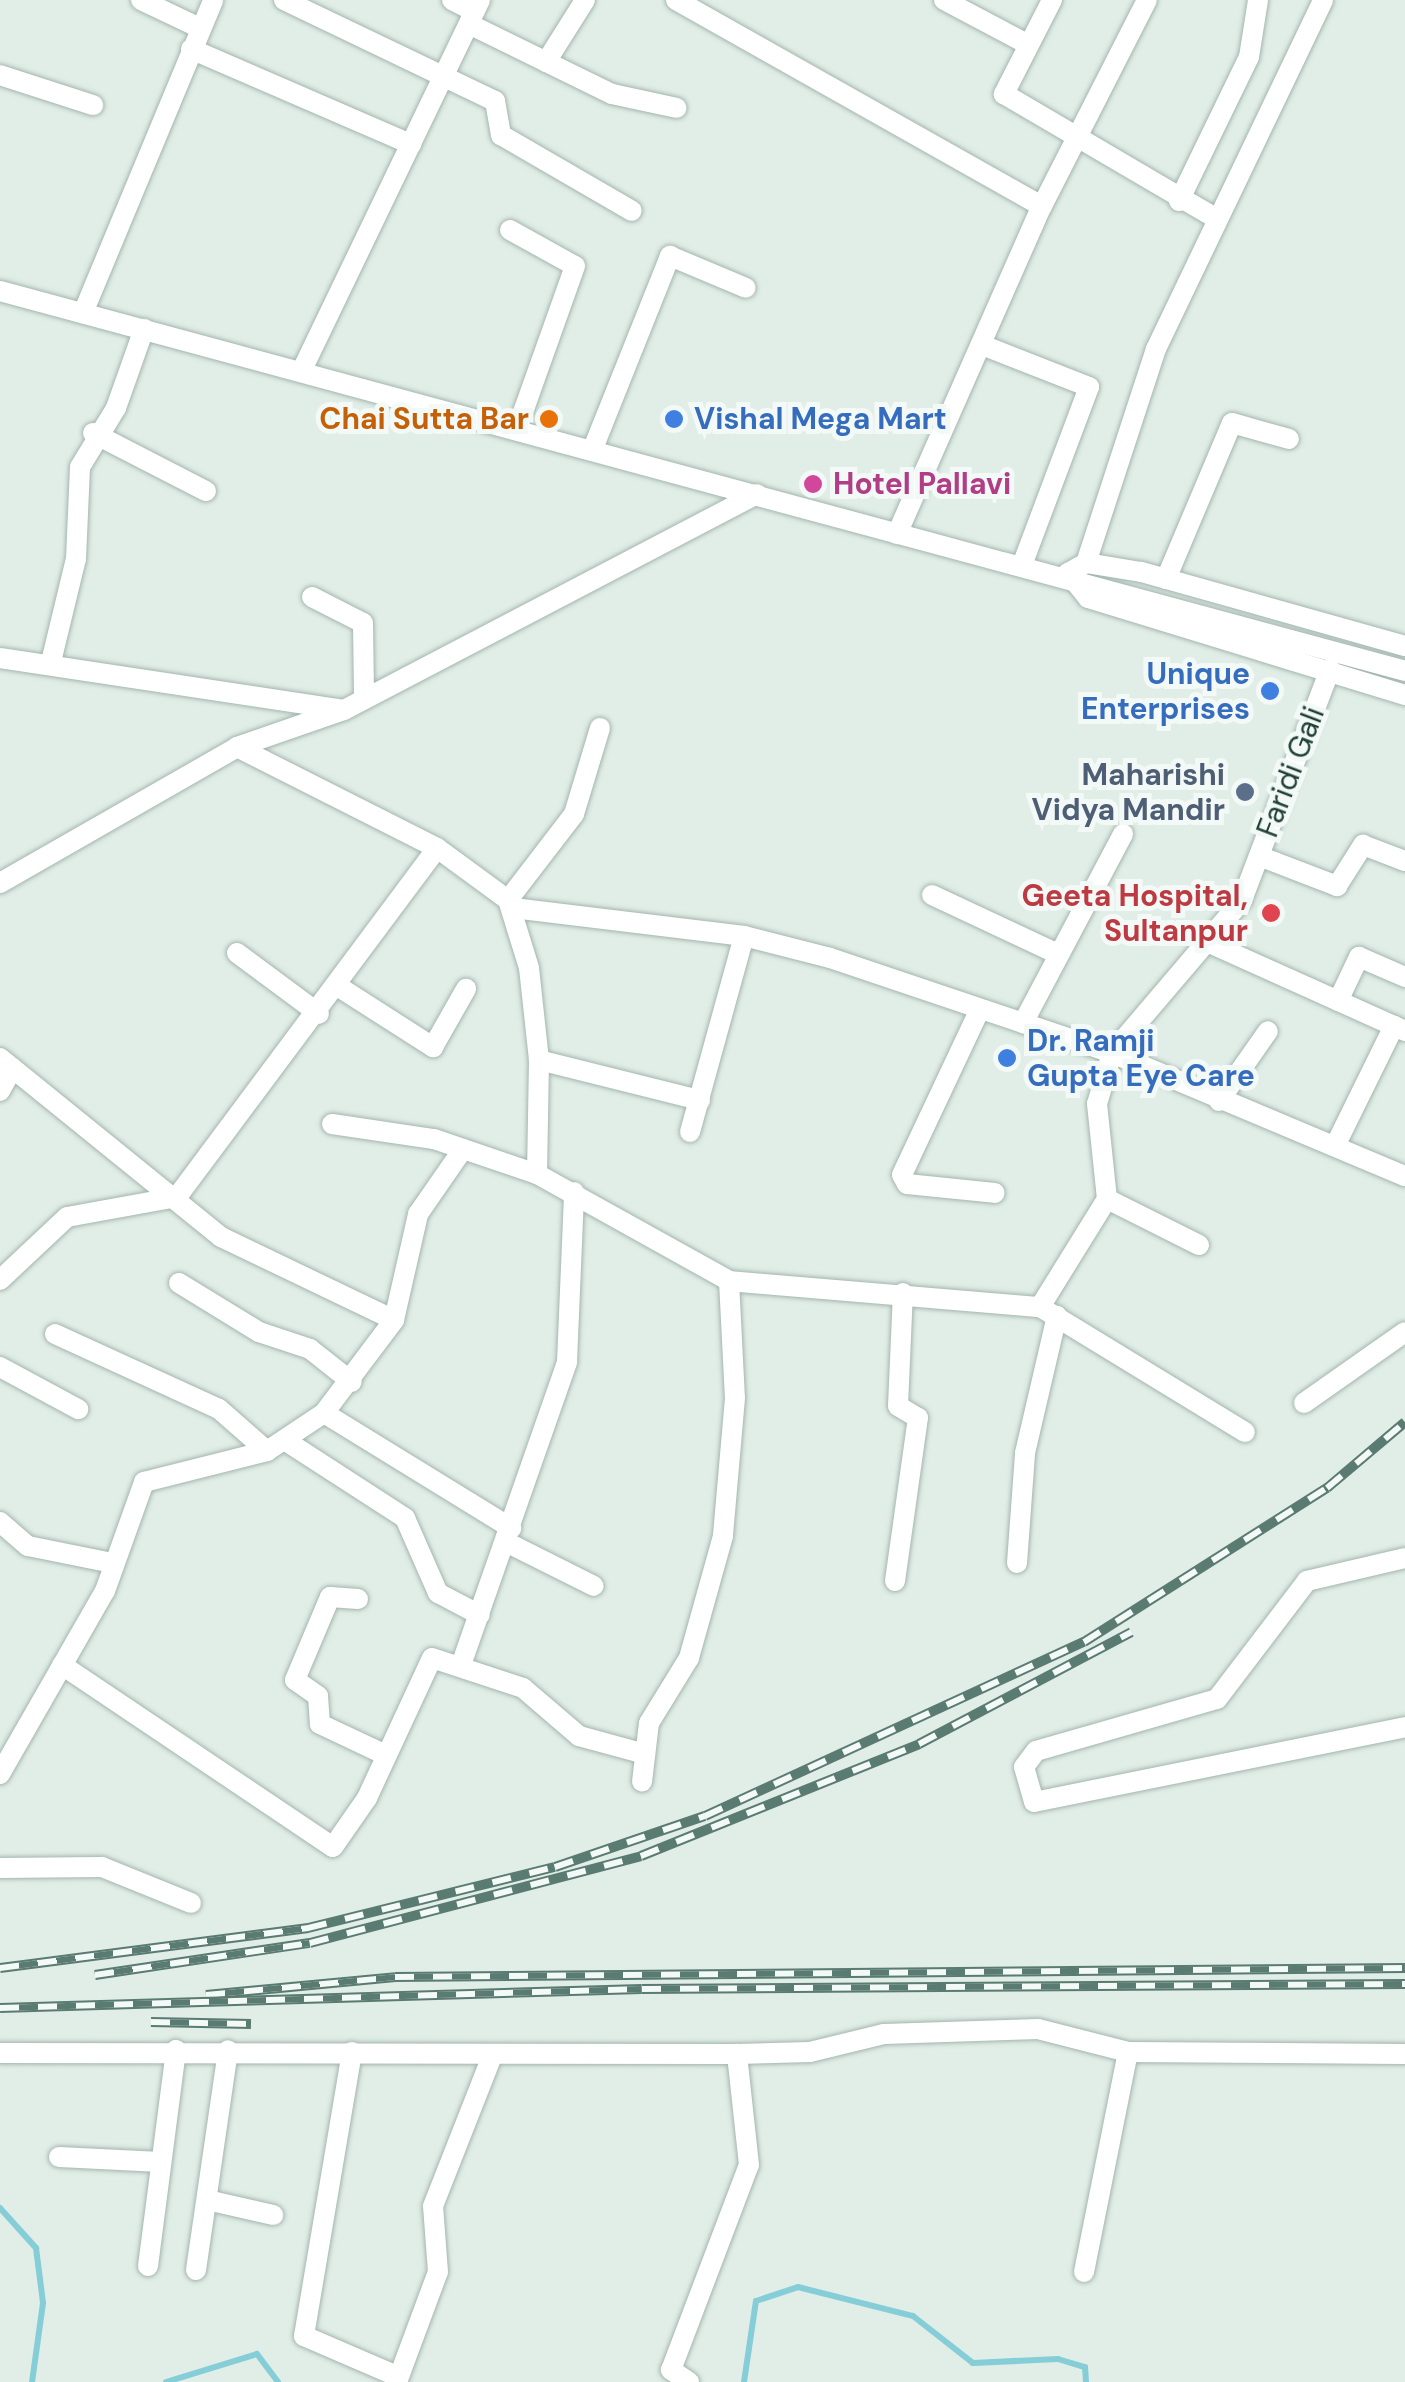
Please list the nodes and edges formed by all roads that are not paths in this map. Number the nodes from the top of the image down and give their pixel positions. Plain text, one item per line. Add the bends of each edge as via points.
1 (141, 0) edge
2 (212, 0) edge
3 (284, 0) edge
4 (452, 0) edge
5 (586, 0) edge
6 (676, 0) edge
7 (944, 0) edge
8 (1052, 0) edge
9 (1147, 0) edge
10 (1258, 0) edge
11 (1323, 0) edge
12 (474, 12) edge
13 (200, 28) junction
14 (1026, 44) junction
15 (191, 50) junction
16 (546, 62) junction
17 (0, 75) edge
18 (443, 75) junction
19 (93, 105) dead end
20 (677, 108) dead end
21 (1083, 136) junction
22 (411, 144) junction
23 (1179, 201) junction
24 (1042, 206) junction
25 (632, 211) dead end
26 (1215, 218) junction
27 (510, 230) dead end
28 (746, 288) dead end
29 (0, 291) edge
30 (83, 312) junction
31 (144, 328) junction
32 (982, 346) junction
33 (302, 370) junction
34 (518, 426) junction
35 (93, 432) junction
36 (1290, 439) dead end
37 (594, 446) junction
38 (206, 491) dead end
39 (757, 494) junction
40 (896, 534) junction
41 (1023, 563) junction
42 (1083, 573) junction
43 (1166, 579) junction
44 (312, 597) dead end
45 (1405, 646) edge
46 (0, 658) edge
47 (52, 662) junction
48 (1330, 669) junction
49 (1405, 670) edge
50 (1405, 694) edge
51 (364, 699) junction
52 (344, 710) junction
53 (600, 728) dead end
54 (237, 747) junction
55 (1123, 834) dead end
56 (436, 848) junction
57 (1259, 856) junction
58 (1405, 861) edge
59 (0, 883) edge
60 (932, 895) dead end
61 (511, 904) junction
62 (744, 936) junction
63 (1207, 942) junction
64 (237, 953) dead end
65 (1056, 953) junction
66 (1405, 976) edge
67 (339, 987) junction
68 (466, 989) dead end
69 (1338, 1000) junction
70 (980, 1009) junction
71 (319, 1014) junction
72 (1023, 1023) junction
73 (1400, 1028) edge
74 (1268, 1031) dead end
75 (1112, 1053) junction
76 (539, 1060) junction
77 (6, 1063) edge
78 (0, 1091) edge
79 (700, 1100) junction
80 (1219, 1101) junction
81 (332, 1124) dead end
82 (690, 1132) dead end
83 (1335, 1146) junction
84 (464, 1149) junction
85 (537, 1174) junction
86 (1405, 1176) edge
87 (574, 1192) junction
88 (995, 1193) dead end
89 (176, 1197) junction
90 (1107, 1199) junction
91 (1199, 1246) dead end
92 (0, 1280) edge
93 (729, 1281) junction
94 (179, 1282) dead end
95 (903, 1293) junction
96 (1049, 1312) junction
97 (394, 1320) junction
98 (1405, 1332) edge
99 (54, 1334) dead end
100 (0, 1367) edge
101 (352, 1382) junction
102 (1304, 1403) dead end
103 (78, 1409) dead end
104 (324, 1413) junction
105 (1245, 1432) dead end
106 (277, 1446) junction
107 (0, 1522) edge
108 (509, 1535) junction
109 (1405, 1558) edge
110 (112, 1563) junction
111 (1016, 1563) dead end
112 (895, 1581) dead end
113 (594, 1586) dead end
114 (358, 1599) dead end
115 (480, 1616) junction
116 (461, 1664) junction
117 (62, 1665) junction
118 (1405, 1727) edge
119 (645, 1754) junction
120 (386, 1755) junction
121 (0, 1774) edge
122 (642, 1782) dead end
123 (0, 1868) edge
124 (191, 1902) dead end
125 (176, 2050) junction
126 (228, 2050) junction
127 (352, 2052) junction
128 (1128, 2052) junction
129 (0, 2053) edge
130 (737, 2054) junction
131 (1405, 2054) edge
132 (491, 2059) junction
133 (59, 2157) dead end
134 (161, 2162) junction
135 (207, 2200) junction
136 (273, 2216) dead end
137 (148, 2266) dead end
138 (196, 2270) dead end
139 (1084, 2272) dead end
140 (398, 2380) edge
141 (689, 2382) edge

1 - 13 street
2 - 13 street
3 - 18 street
4 - 12 street
5 - 16 street
6 - 24 street
7 - 14 street
8 - 14 street
9 - 21 street
10 - 23 street via 1249,58
11 - 26 street
12 - 16 street
12 - 18 street
13 - 15 street
14 - 21 street via 1002,91
15 - 22 street
15 - 30 street
16 - 20 street via 612,94
17 - 19 street
18 - 22 street
18 - 25 street via 498,104 500,135
21 - 23 street
21 - 24 street
22 - 33 street
23 - 26 street
24 - 32 street
26 - 42 street via 1156,349
27 - 34 street via 575,266
28 - 37 street via 670,256
29 - 30 street
30 - 31 street
31 - 33 street
31 - 35 street via 116,408
32 - 40 street
32 - 41 street via 1089,387
33 - 34 street
34 - 37 street
35 - 38 street
35 - 47 street
36 - 43 street via 1232,423
37 - 39 street
39 - 40 street
39 - 51 street
40 - 41 street
41 - 42 street
42 - 43 street
42 - 48 street via 1088,598
42 - 49 street
43 - 45 street
44 - 51 street via 363,624
46 - 47 street
47 - 52 street
48 - 50 street
48 - 57 street, Faridi Gali
51 - 52 street
52 - 54 street
53 - 61 street via 574,814
54 - 56 street
54 - 59 street
55 - 65 street
56 - 61 street
56 - 67 street
57 - 58 street via 1337,886 1363,845
57 - 63 street, Faridi Gali via 1242,900
60 - 65 street
61 - 62 street
61 - 76 street
62 - 70 street
62 - 79 street
63 - 69 street
63 - 75 street, Faridi Gali
64 - 71 street
65 - 72 street
66 - 69 street via 1359,957
67 - 68 street via 433,1048
67 - 71 street
69 - 73 street
70 - 72 street
70 - 88 street via 902,1175 907,1184
71 - 89 street
72 - 75 street
73 - 83 street
74 - 80 street
75 - 80 street
75 - 90 street, Faridi Gali via 1097,1104
76 - 79 street
76 - 85 street
77 - 78 street
77 - 89 street
79 - 82 street
80 - 83 street
81 - 84 street
83 - 86 street
84 - 85 street
84 - 97 street via 418,1214
85 - 87 street
87 - 93 street
87 - 108 street via 567,1362
89 - 92 street via 67,1218
89 - 97 street via 221,1237
90 - 91 street
90 - 96 street
93 - 95 street
93 - 119 street via 734,1398 723,1536 690,1658 648,1723
94 - 101 street via 259,1332 310,1349
95 - 96 street
95 - 112 street via 898,1406 918,1418
96 - 105 street
96 - 111 street via 1024,1452
97 - 101 street
98 - 102 street
99 - 106 street via 219,1409
100 - 103 street
101 - 104 street
104 - 106 street
104 - 108 street
106 - 110 street via 144,1482
106 - 115 street via 405,1518 438,1593
107 - 110 street via 28,1546
108 - 113 street
108 - 115 street
109 - 118 street via 1307,1582 1217,1699 1036,1751 1024,1767 1034,1802 1176,1780
110 - 117 street
114 - 120 street via 330,1596 295,1680 318,1696 320,1724
115 - 116 street
116 - 119 street via 523,1688 579,1736
116 - 120 street via 428,1661
117 - 120 street via 333,1847
117 - 121 street
119 - 122 street
123 - 124 street via 102,1867
125 - 126 street
125 - 129 street
125 - 134 street
126 - 127 street
126 - 135 street
127 - 132 street via 448,2050
127 - 140 street via 304,2336
128 - 130 street via 1038,2029 884,2034 810,2052
128 - 131 street
128 - 139 street
130 - 132 street
130 - 141 street via 750,2165 671,2370
132 - 140 street via 433,2206 438,2272
133 - 134 street
134 - 137 street
135 - 136 street
135 - 138 street

